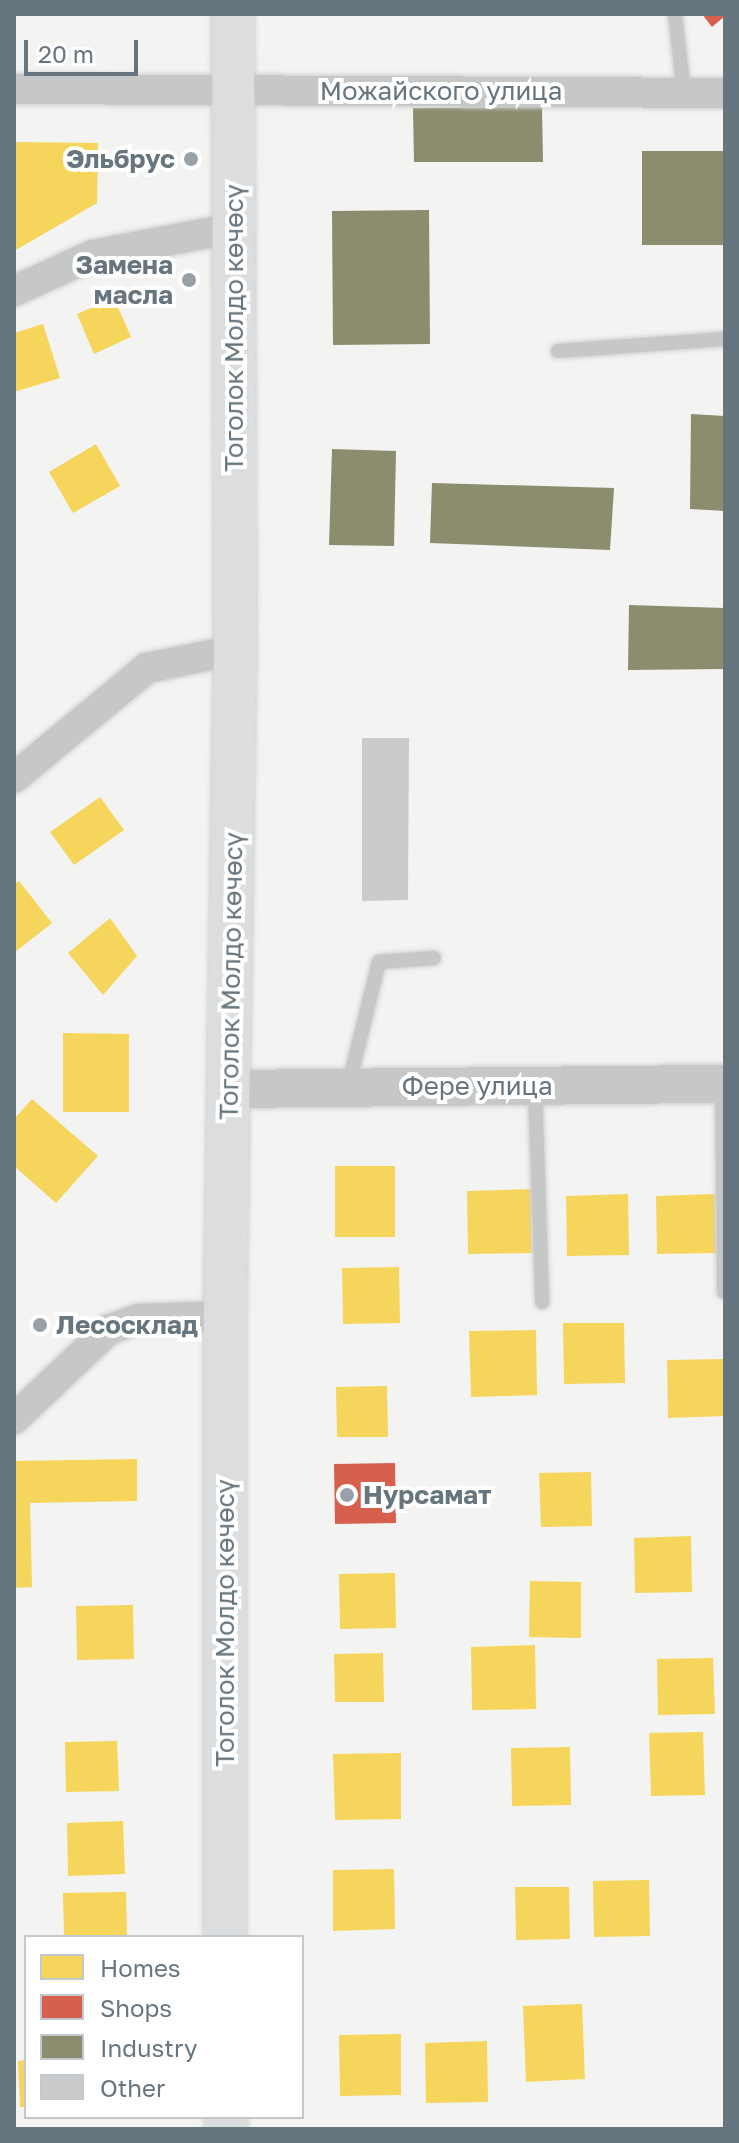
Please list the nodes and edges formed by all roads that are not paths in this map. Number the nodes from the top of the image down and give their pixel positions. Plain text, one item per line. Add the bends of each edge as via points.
1 (233, 14) edge
2 (675, 14) edge
3 (14, 89) edge
4 (232, 90) junction
5 (684, 93) junction
6 (725, 93) edge
7 (233, 228) junction
8 (14, 291) edge
9 (725, 339) edge
10 (558, 351) dead end
11 (235, 650) junction
12 (14, 778) edge
13 (434, 958) dead end
14 (724, 1084) edge
15 (535, 1086) junction
16 (348, 1087) junction
17 (229, 1089) junction
18 (724, 1292) edge
19 (542, 1302) dead end
20 (225, 1316) junction
21 (14, 1419) edge
22 (225, 1935) edge

1 - 4 main road, Тоголок Молдо көчөсү
2 - 5 lane
3 - 4 street, Можайского улица
4 - 5 street, Можайского улица
4 - 7 main road, Тоголок Молдо көчөсү
5 - 6 street, Можайского улица
7 - 8 street via 93,255
7 - 11 main road, Тоголок Молдо көчөсү
9 - 10 lane
11 - 12 street via 147,668
11 - 17 main road, Тоголок Молдо көчөсү
13 - 16 lane via 379,962
14 - 15 street, Фере улица
14 - 18 lane
15 - 16 street, Фере улица
15 - 19 lane
16 - 17 street, Фере улица
17 - 20 main road, Тоголок Молдо көчөсү
20 - 21 street via 138,1319 108,1330
20 - 22 main road, Тоголок Молдо көчөсү

